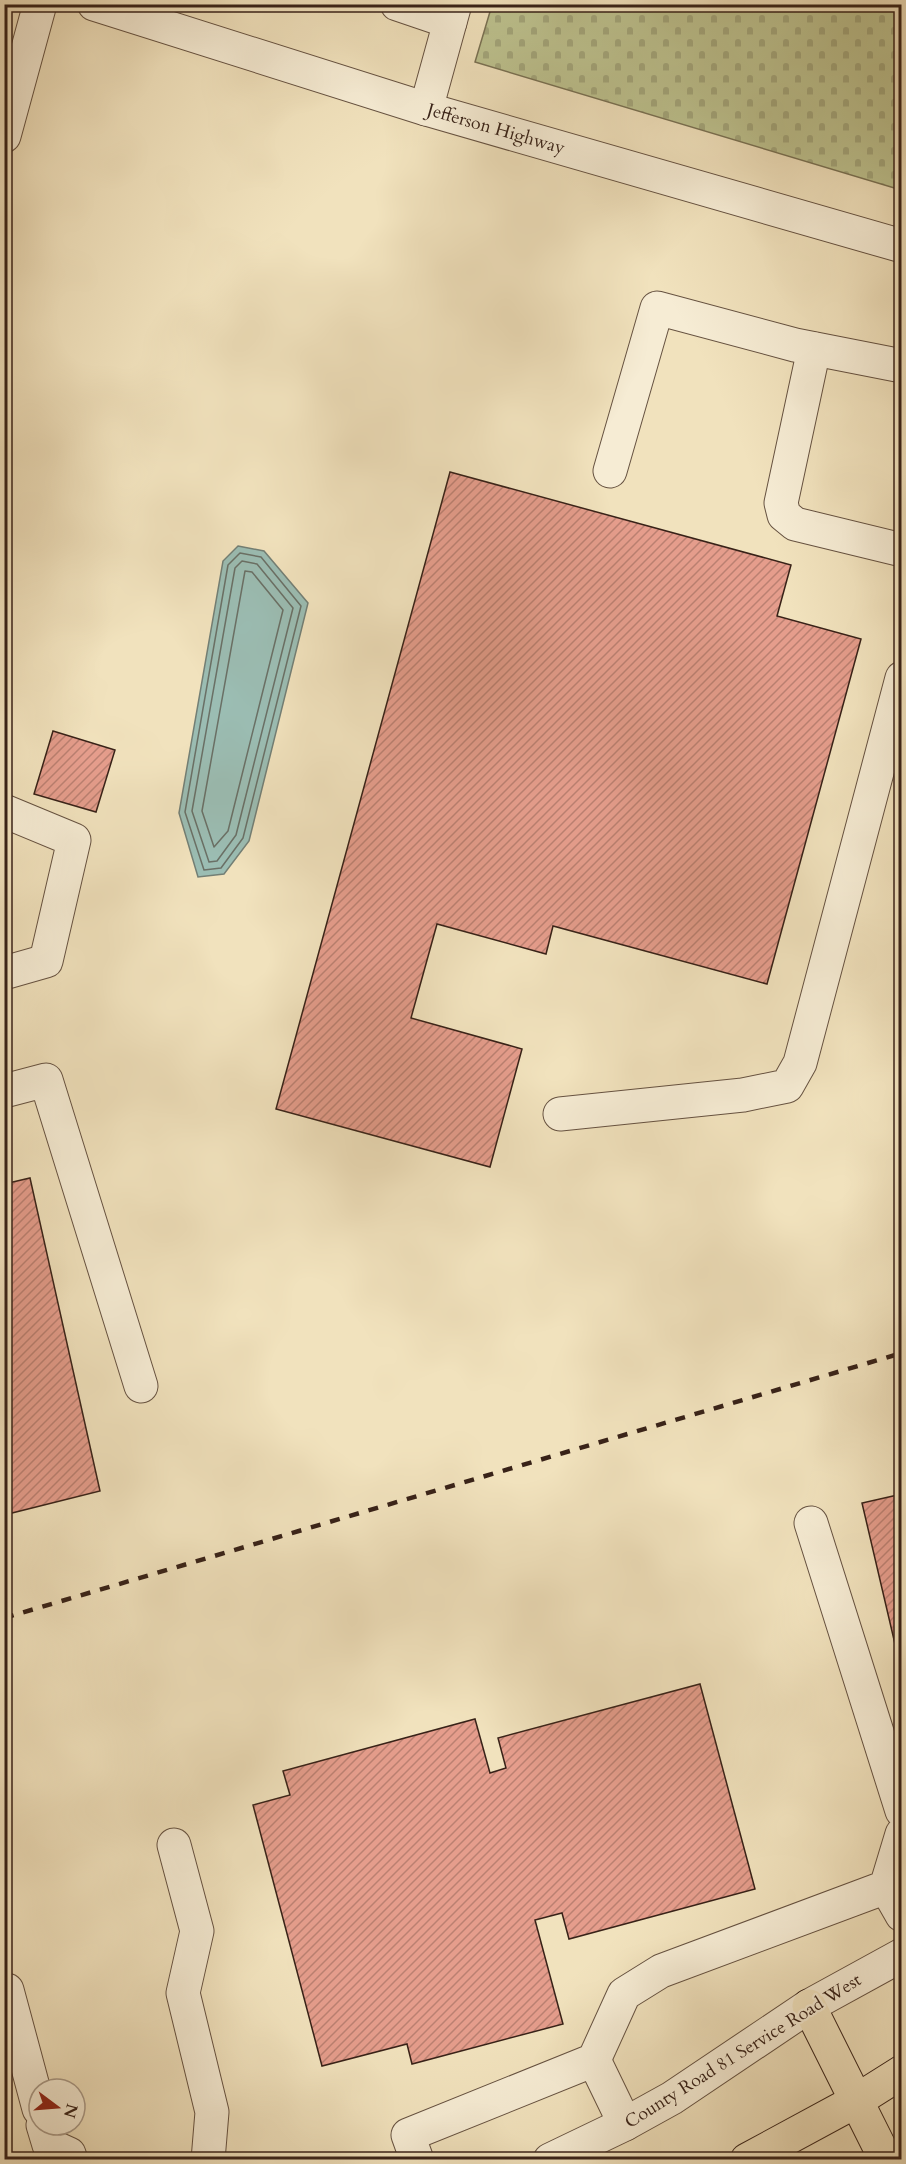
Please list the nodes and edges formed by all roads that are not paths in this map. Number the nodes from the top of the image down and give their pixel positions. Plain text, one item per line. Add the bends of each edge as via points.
1 (40, 4) edge
2 (94, 4) edge
3 (397, 4) edge
4 (452, 13) edge
5 (426, 109) junction
6 (6, 128) edge
7 (902, 246) edge
8 (814, 349) junction
9 (902, 366) edge
10 (610, 471) dead end
11 (902, 550) edge
12 (902, 678) edge
13 (4, 812) edge
14 (4, 973) edge
15 (4, 1091) edge
16 (560, 1114) dead end
17 (141, 1386) dead end
18 (811, 1523) dead end
19 (902, 1811) edge
20 (902, 1834) edge
21 (174, 1845) dead end
22 (886, 1887) junction
23 (902, 1915) edge
24 (902, 1955) edge
25 (7, 1990) dead end
26 (809, 2006) junction
27 (594, 2060) junction
28 (902, 2072) edge
29 (30, 2077) edge
30 (856, 2101) junction
31 (626, 2124) junction
32 (47, 2137) edge
33 (71, 2160) edge
34 (208, 2160) edge
35 (417, 2160) edge
36 (550, 2160) edge
37 (747, 2160) edge
38 (886, 2160) edge

1 - 6 street
2 - 5 street, Jefferson Highway
3 - 4 street
4 - 5 street
5 - 7 street, Jefferson Highway
8 - 9 street
8 - 10 street via 657,308
8 - 11 street via 781,503 784,515 795,524
12 - 16 street via 800,1063 787,1086 743,1095
13 - 14 street via 74,840 46,961
15 - 17 street via 46,1080
18 - 19 street
20 - 22 street
21 - 34 street via 197,1931 183,1993 212,2112
22 - 23 street
22 - 27 street via 661,1971 624,1994
24 - 26 street, County Road 81 Service Road West
25 - 29 street
26 - 30 highway
26 - 31 street, County Road 81 Service Road West via 672,2098
27 - 31 street
27 - 35 street via 408,2135
28 - 30 highway
30 - 37 highway
30 - 38 highway
31 - 36 street, County Road 81 Service Road West
32 - 33 street via 49,2145 69,2154

